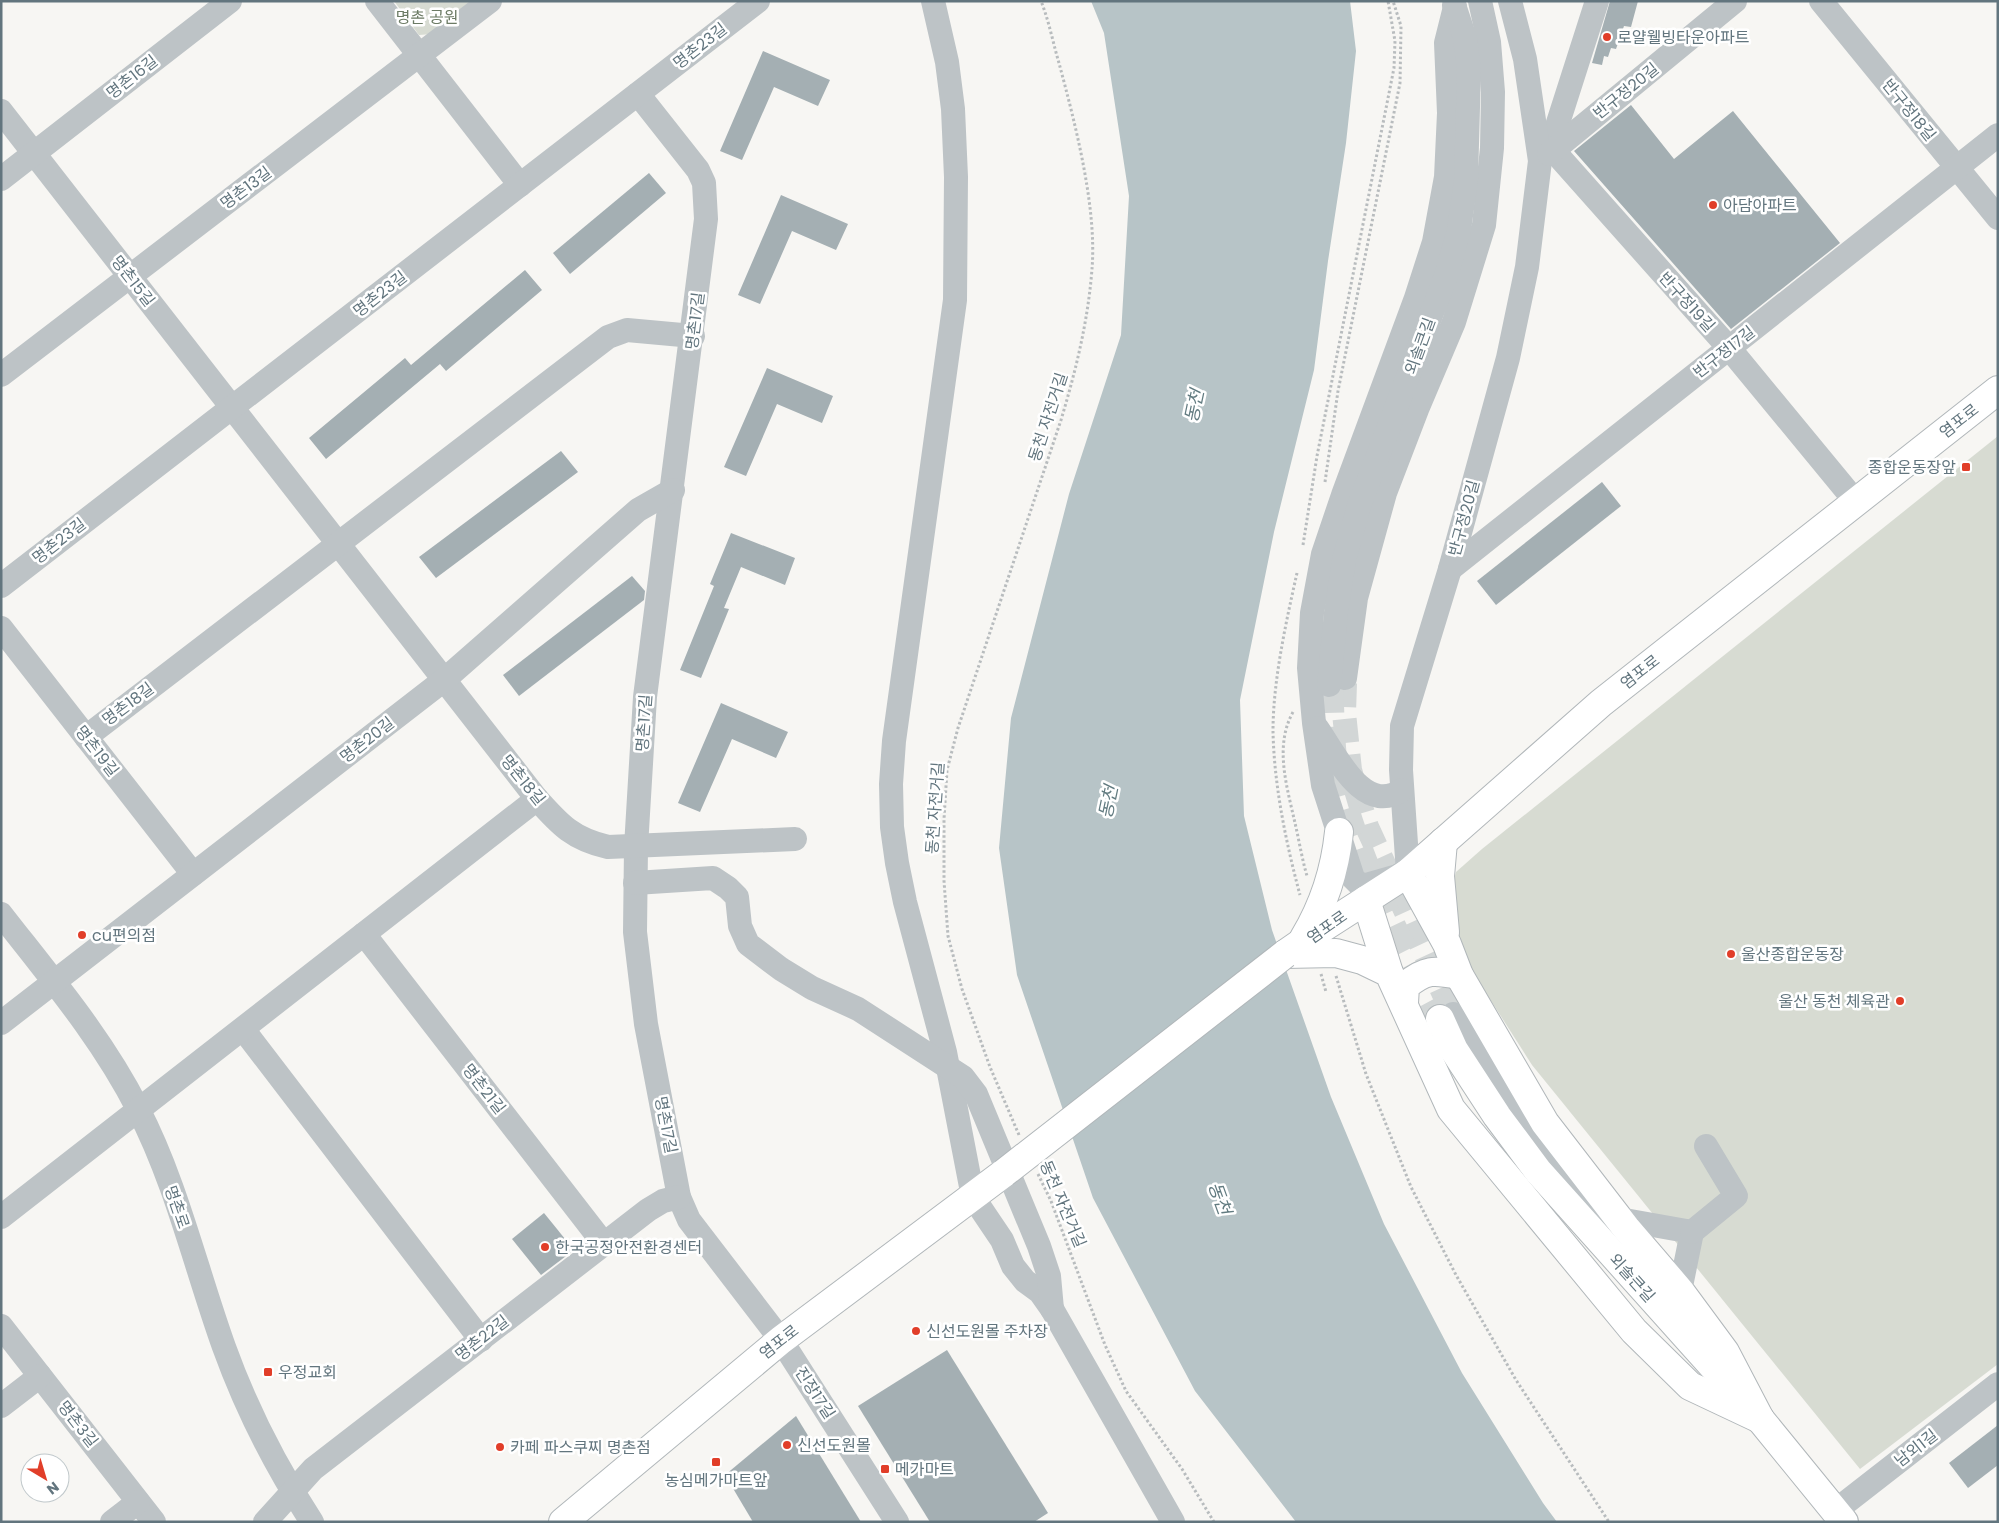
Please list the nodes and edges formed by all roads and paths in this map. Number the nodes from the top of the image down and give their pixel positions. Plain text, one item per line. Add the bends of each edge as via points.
1 (230, 1) edge
2 (377, 1) edge
3 (490, 1) edge
4 (758, 1) edge
5 (933, 1) edge
6 (1041, 1) edge
7 (1480, 1) edge
8 (1510, 1) edge
9 (1596, 1) edge
10 (1735, 1) edge
11 (1821, 1) edge
12 (1454, 4) edge
13 (420, 57) junction
14 (638, 94) junction
15 (1, 111) edge
16 (1998, 136) edge
17 (34, 153) junction
18 (1546, 156) junction
19 (1956, 168) junction
20 (1, 179) edge
21 (520, 185) junction
22 (1998, 218) edge
23 (129, 277) junction
24 (693, 336) junction
25 (1729, 348) junction
26 (1, 375) edge
27 (1998, 390) edge
28 (231, 408) junction
29 (673, 490) junction
30 (1856, 502) junction
31 (338, 544) junction
32 (1450, 569) junction
33 (1, 586) edge
34 (1, 628) edge
35 (444, 680) junction
36 (1314, 722) junction
37 (86, 737) junction
38 (1402, 790) junction
39 (537, 798) junction
40 (1339, 832) junction
41 (796, 839) dead end
42 (1443, 842) junction
43 (636, 847) junction
44 (1408, 873) junction
45 (193, 874) junction
46 (635, 883) junction
47 (1366, 900) junction
48 (1, 914) edge
49 (364, 934) junction
50 (1447, 944) junction
51 (1292, 950) junction
52 (1390, 973) junction
53 (1459, 975) junction
54 (54, 982) junction
55 (1404, 1003) junction
56 (1447, 1016) tunnel mouth
57 (1, 1023) edge
58 (243, 1028) junction
59 (948, 1067) junction
60 (139, 1110) junction
61 (1022, 1140) dead end
62 (1706, 1146) dead end
63 (1035, 1166) dead end
64 (679, 1197) junction
65 (973, 1197) junction
66 (1, 1217) edge
67 (1619, 1219) junction
68 (1692, 1232) junction
69 (604, 1244) junction
70 (1680, 1291) junction
71 (1052, 1309) junction
72 (1, 1326) edge
73 (481, 1340) junction
74 (781, 1340) junction
75 (40, 1376) junction
76 (1998, 1384) edge
77 (1, 1406) edge
78 (1760, 1419) junction
79 (292, 1491) junction
80 (138, 1502) junction
81 (1840, 1516) edge
82 (112, 1522) edge
83 (154, 1522) edge
84 (265, 1522) edge
85 (312, 1522) edge
86 (563, 1522) edge
87 (897, 1522) edge
88 (1173, 1522) edge
89 (1214, 1522) edge

1 - 17 street, 명촌16길
2 - 13 street
3 - 13 street, 명촌13길
4 - 14 street, 명촌23길
5 - 59 street via 947,62 953,109 956,300 900,692 891,784 892,827 903,894
6 - 61 path, 동천 자전거길 via 1068,97 1091,219 1093,266 1077,369 958,728 947,770 944,820 948,936 962,988 1001,1097
7 - 12 street, 외솔큰길 via 1489,42 1493,92 1492,148 1484,225 1454,322 1385,493 1356,598 1337,684 1336,613 1344,560 1359,506 1447,273 1459,230 1466,180 1469,71 1465,38
8 - 18 street, 반구정20길
9 - 18 street
10 - 18 street, 반구정20길
11 - 19 street, 반구정18길
12 - 36 street via 1446,43 1449,113 1446,177 1434,242 1323,554 1312,613 1309,668
13 - 21 street
13 - 23 street, 명촌13길
14 - 21 street, 명촌23길
14 - 24 street, 명촌17길 via 698,170 704,183 706,219
15 - 17 street, 명촌15길
16 - 19 street, 반구정17길
17 - 20 street
17 - 23 street, 명촌15길
18 - 25 street, 반구정19길
18 - 32 street, 반구정20길 via 1510,349
19 - 22 street, 반구정18길
19 - 25 street, 반구정17길
21 - 28 street, 명촌23길
23 - 26 street, 명촌13길
23 - 28 street, 명촌15길
24 - 29 street, 명촌17길
24 - 31 street via 627,330 608,337
25 - 30 street, 반구정19길
25 - 32 street, 반구정17길
27 - 30 main road, 염포로
28 - 31 street, 명촌18길
28 - 33 street, 명촌23길
29 - 35 street, 명촌20길 via 638,510
29 - 43 street, 명촌17길 via 645,697
30 - 42 main road, 염포로 via 1601,703
31 - 35 street, 명촌18길
31 - 37 street, 명촌18길
32 - 38 street, 반구정20길 via 1402,726
34 - 37 street, 명촌19길
35 - 39 street, 명촌18길
35 - 45 street, 명촌20길
36 - 38 street via 1362,790 1381,798 1392,797
36 - 40 street via 1323,786
37 - 45 street, 명촌19길
38 - 44 street, 반구정20길
39 - 43 street, 명촌18길 via 569,832 587,842 608,847
39 - 49 street
40 - 44 street via 1353,878 1359,884 1366,885
40 - 51 main road via 1334,873 1318,911
41 - 43 street, 명촌18길
42 - 44 main road, 염포로
42 - 50 main road via 1440,876
43 - 46 street, 명촌17길
44 - 47 main road, 염포로
44 - 50 main road
45 - 54 street, 명촌20길
46 - 59 street via 713,878 736,898 740,926 748,944 781,969 858,1010
46 - 64 street, 명촌17길 via 635,932 646,1024
47 - 51 main road, 염포로
47 - 52 main road
48 - 54 street, 명촌로
49 - 58 street
49 - 69 street, 명촌21길
50 - 53 main road
51 - 52 main road via 1336,953
51 - 65 main road, 염포로, bridge
52 - 55 main road
53 - 55 main road via 1433,970 1418,975 1405,986
53 - 67 main road via 1546,1124
54 - 57 street, 명촌20길
54 - 60 street, 명촌로 via 110,1060
55 - 78 main road via 1451,1108 1634,1331 1690,1386
56 - 78 main road, 외솔큰길 via 1454,1050 1538,1171
58 - 60 street
58 - 73 street
59 - 65 street
59 - 71 street via 963,1077 976,1094 1039,1246 1049,1276
60 - 66 street
60 - 79 street, 명촌로 via 171,1189 225,1348 258,1427
62 - 68 street via 1736,1196
63 - 89 path, 동천 자전거길 via 1126,1391 1182,1469
64 - 69 street, 명촌22길 via 663,1201
64 - 74 street, 명촌17길 via 689,1220
65 - 71 street via 1002,1240 1013,1266 1040,1292
65 - 74 main road, 염포로
67 - 68 street
67 - 70 main road
68 - 70 street
69 - 73 street, 명촌22길
70 - 78 main road via 1725,1352
71 - 88 street
72 - 75 street, 명촌3길
73 - 79 street, 명촌22길 via 313,1469
74 - 86 main road, 염포로
74 - 87 street, 진장17길
75 - 77 street
75 - 80 street, 명촌3길
76 - 81 street, 남외1길
78 - 81 main road, 외솔큰길
79 - 84 street, 명촌22길
79 - 85 street, 명촌로
80 - 82 street
80 - 83 street, 명촌3길

